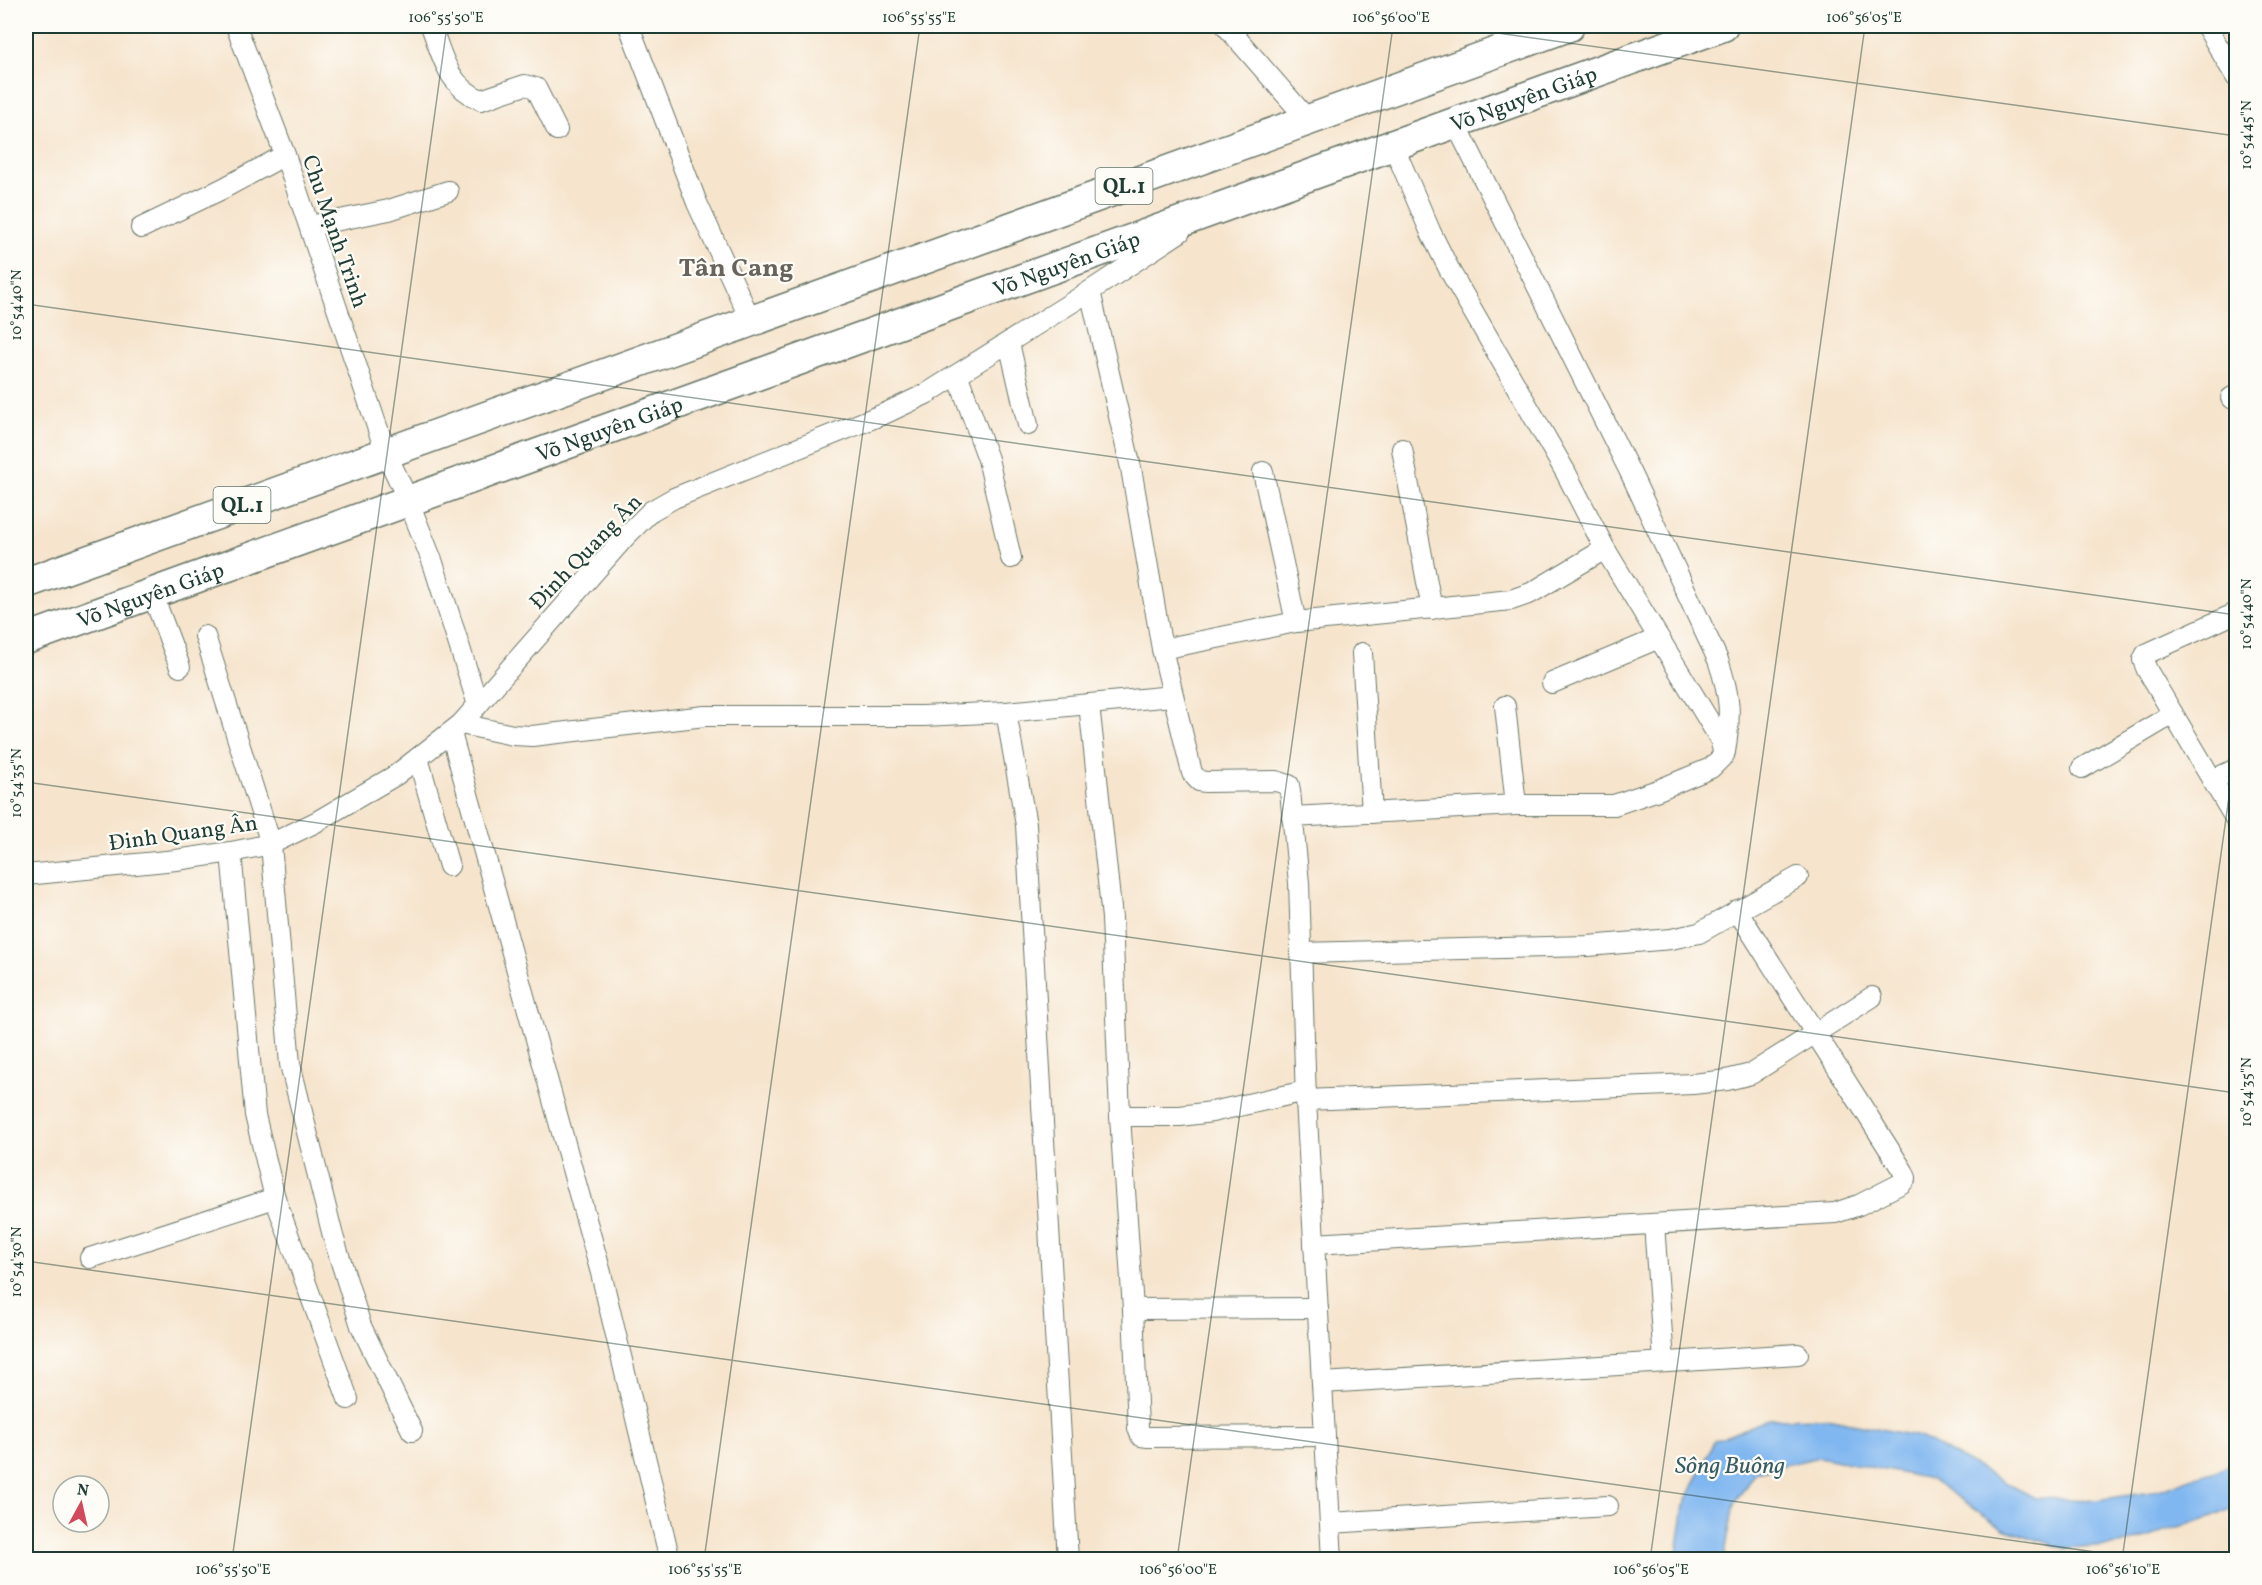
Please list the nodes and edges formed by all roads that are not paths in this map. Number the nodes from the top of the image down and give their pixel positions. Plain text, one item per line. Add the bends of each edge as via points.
1 (236, 26) edge
2 (431, 26) edge
3 (629, 26) edge
4 (1226, 26) edge
5 (1723, 26) edge
6 (2206, 26) edge
7 (1558, 27) edge
8 (2236, 77) edge
9 (1308, 120) junction
10 (1455, 122) junction
11 (557, 130) dead end
12 (1393, 145) junction
13 (285, 155) junction
14 (448, 191) dead end
15 (1253, 195) junction
16 (310, 226) junction
17 (141, 228) dead end
18 (1090, 291) junction
19 (751, 321) junction
20 (1009, 343) junction
21 (958, 376) junction
22 (1028, 425) dead end
23 (1402, 449) dead end
24 (386, 453) junction
25 (1263, 472) dead end
26 (408, 500) junction
27 (1605, 549) junction
28 (1011, 558) dead end
29 (26, 583) edge
30 (152, 593) junction
31 (1432, 609) junction
32 (2236, 613) edge
33 (1296, 622) junction
34 (205, 636) dead end
35 (1659, 638) junction
36 (26, 639) edge
37 (1161, 649) junction
38 (1362, 653) dead end
39 (180, 667) dead end
40 (1552, 683) dead end
41 (1172, 696) junction
42 (1089, 704) junction
43 (478, 705) junction
44 (1505, 706) dead end
45 (1006, 712) junction
46 (2173, 714) junction
47 (456, 729) junction
48 (1724, 755) junction
49 (418, 758) junction
50 (2082, 768) dead end
51 (2236, 769) edge
52 (2212, 780) junction
53 (1516, 805) junction
54 (1372, 813) junction
55 (1292, 817) junction
56 (2236, 820) edge
57 (271, 844) junction
58 (231, 852) junction
59 (449, 866) dead end
60 (26, 875) edge
61 (1798, 877) dead end
62 (1737, 910) junction
63 (1301, 953) junction
64 (1872, 998) dead end
65 (1816, 1032) junction
66 (1306, 1096) junction
67 (1120, 1116) junction
68 (275, 1198) junction
69 (1654, 1224) junction
70 (1314, 1244) junction
71 (90, 1258) dead end
72 (1318, 1308) junction
73 (1133, 1309) junction
74 (1798, 1354) dead end
75 (1664, 1362) junction
76 (1322, 1383) junction
77 (348, 1399) dead end
78 (412, 1431) dead end
79 (1325, 1436) junction
80 (1608, 1506) dead end
81 (1330, 1523) junction
82 (670, 1560) edge
83 (1068, 1560) edge
84 (1332, 1560) edge

1 - 13 street, Chu Mạnh Trinh
2 - 11 street via 449,73 468,94 481,100 525,85 536,88
3 - 19 street via 697,202
4 - 9 street
5 - 10 highway, Võ Nguyên Giáp / QL.1
6 - 8 street
7 - 9 highway, QL.1
9 - 19 highway, QL.1
10 - 12 highway, Võ Nguyên Giáp / QL.1
10 - 48 street via 1631,474 1718,660 1730,706
12 - 15 highway, Võ Nguyên Giáp / QL.1
12 - 27 street via 1450,273 1565,471
13 - 16 street, Chu Mạnh Trinh
13 - 17 street
14 - 16 street via 389,210
15 - 18 street, Đinh Quang Ân via 1193,223
15 - 26 highway, Võ Nguyên Giáp / QL.1
16 - 24 street, Chu Mạnh Trinh
18 - 20 street, Đinh Quang Ân
18 - 37 street via 1131,468
19 - 24 highway, QL.1
20 - 21 street, Đinh Quang Ân
20 - 22 street
21 - 28 street via 988,459
21 - 43 street, Đinh Quang Ân via 886,413 674,498 651,511
23 - 31 street
24 - 26 street, Chu Mạnh Trinh
24 - 29 highway, QL.1
25 - 33 street
26 - 30 highway, Võ Nguyên Giáp / QL.1
26 - 43 street, Chu Mạnh Trinh via 433,563
27 - 31 street via 1531,593 1511,600
27 - 35 street
30 - 36 highway, Võ Nguyên Giáp / QL.1
30 - 39 street
31 - 33 street
32 - 46 street via 2146,654 2143,660 2147,670
33 - 37 street
34 - 57 street
35 - 40 street
35 - 48 street via 1720,739
37 - 41 street
38 - 54 street
41 - 42 street
41 - 55 street via 1195,777 1206,782 1283,782 1289,785
42 - 45 street
42 - 67 street via 1113,918
43 - 47 street, Đinh Quang Ân
44 - 53 street
45 - 47 street via 705,716 532,736
45 - 83 street via 1026,825
46 - 50 street
46 - 52 street
47 - 49 street, Đinh Quang Ân
47 - 82 street via 601,1273
48 - 53 street via 1712,768 1614,805
49 - 57 street, Đinh Quang Ân via 316,822
49 - 59 street
51 - 52 street
52 - 56 street
53 - 54 street
54 - 55 street
55 - 63 street
57 - 58 street, Đinh Quang Ân
57 - 78 street via 290,1064 333,1236 361,1326
58 - 60 street, Đinh Quang Ân
58 - 68 street via 255,1115
61 - 62 street
62 - 63 street via 1699,933 1648,941
62 - 65 street
63 - 66 street
64 - 65 street
65 - 66 street via 1751,1074 1728,1080
65 - 69 street via 1906,1178 1902,1183 1835,1213
66 - 67 street via 1180,1116
66 - 70 street
67 - 73 street
68 - 71 street
68 - 77 street
69 - 70 street
69 - 75 street
70 - 72 street
72 - 73 street
72 - 76 street
73 - 79 street via 1141,1436
74 - 75 street
75 - 76 street
76 - 79 street
79 - 81 street
80 - 81 street
81 - 84 street

